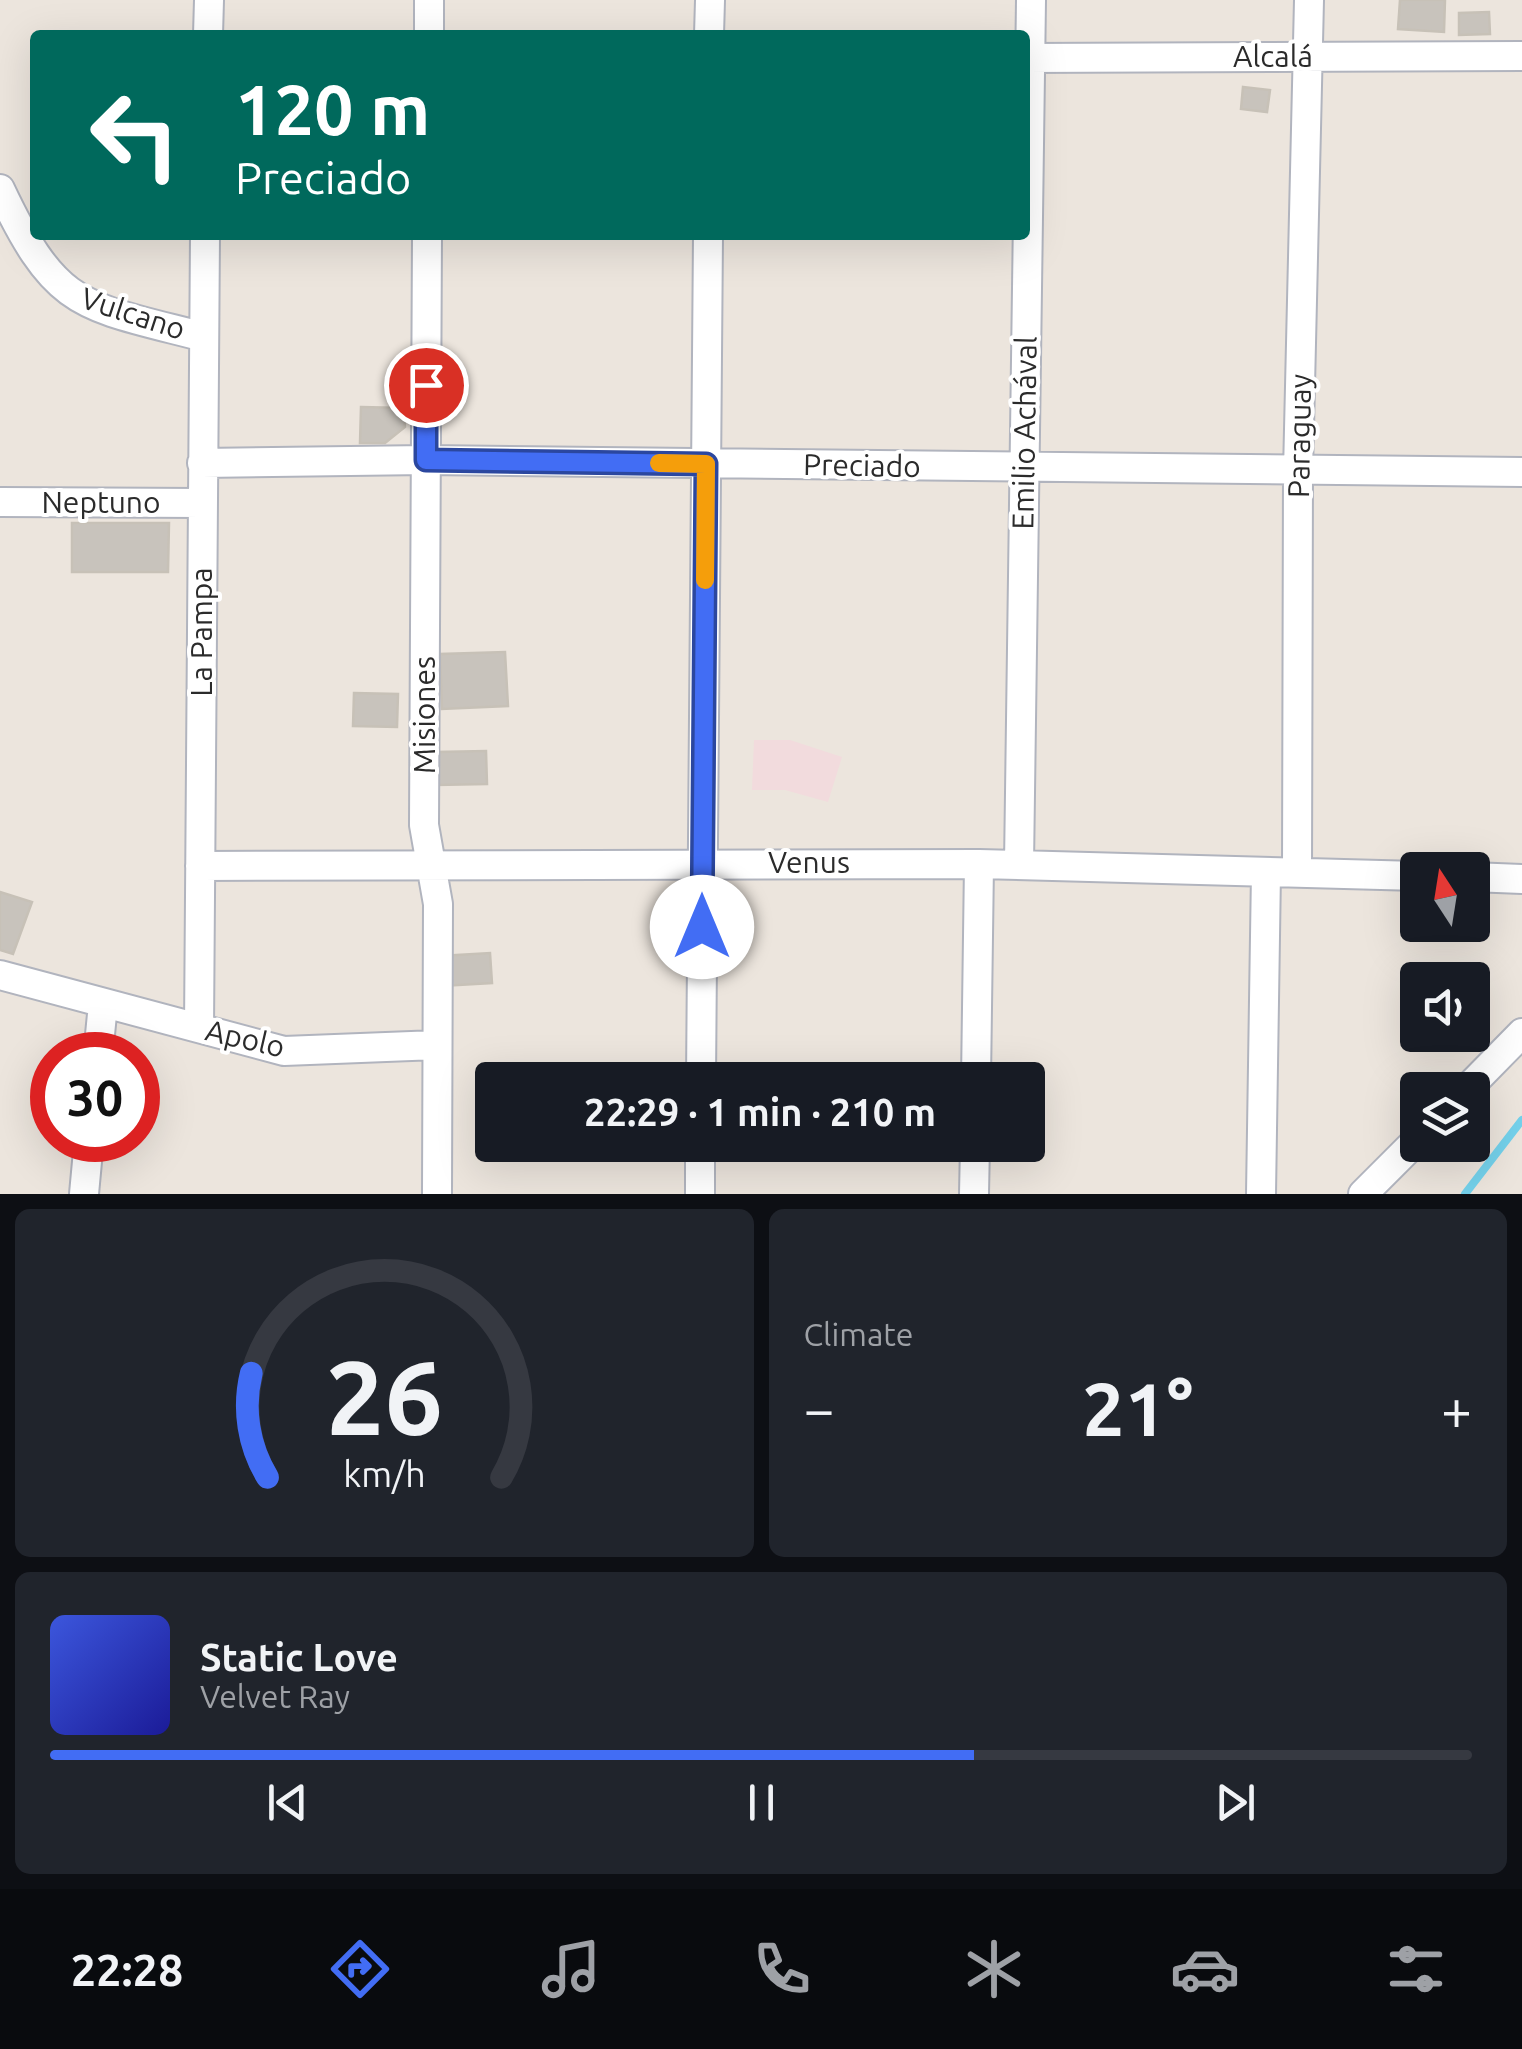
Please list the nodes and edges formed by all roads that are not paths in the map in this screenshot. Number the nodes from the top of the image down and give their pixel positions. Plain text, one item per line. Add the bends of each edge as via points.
1 (209, 0) edge
2 (430, 0) edge
3 (710, 0) edge
4 (1031, 0) edge
5 (1309, 0) edge
6 (208, 30) edge
7 (429, 30) edge
8 (709, 30) edge
9 (1029, 30) edge
10 (1308, 56) junction
11 (1522, 56) edge
12 (1030, 58) edge
13 (0, 189) edge
14 (205, 240) edge
15 (427, 240) edge
16 (708, 240) edge
17 (1027, 240) edge
18 (204, 337) junction
19 (426, 460) junction
20 (202, 463) junction
21 (706, 464) junction
22 (1025, 468) junction
23 (1298, 472) junction
24 (1522, 472) edge
25 (0, 502) edge
26 (202, 504) junction
27 (702, 863) junction
28 (979, 864) junction
29 (1020, 865) junction
30 (200, 866) junction
31 (430, 868) junction
32 (1266, 872) junction
33 (1296, 872) junction
34 (1400, 875) edge
35 (1490, 878) edge
36 (1522, 879) edge
37 (0, 975) edge
38 (103, 1004) junction
39 (199, 1028) junction
40 (100, 1032) edge
41 (1522, 1033) edge
42 (437, 1045) junction
43 (701, 1062) edge
44 (976, 1062) edge
45 (1484, 1072) edge
46 (1400, 1157) edge
47 (87, 1162) edge
48 (700, 1162) edge
49 (975, 1162) edge
50 (84, 1194) edge
51 (437, 1194) edge
52 (700, 1194) edge
53 (974, 1194) edge
54 (1261, 1194) edge
55 (1363, 1194) edge

1 - 6 street
2 - 7 street
3 - 8 street
4 - 9 street, Emilio Achával
5 - 10 street, Paraguay
10 - 11 street, Alcalá
10 - 12 street, Alcalá
10 - 23 street, Paraguay
13 - 18 street, Vulcano via 29,250 72,295
14 - 18 street, La Pampa
15 - 19 street, Misiones
16 - 21 street
17 - 22 street, Emilio Achával
18 - 20 street, La Pampa
19 - 20 street, Preciado
19 - 21 street, Preciado
19 - 31 street, Misiones via 424,825
20 - 26 street, La Pampa
21 - 22 street, Preciado
21 - 27 street
22 - 23 street, Preciado
22 - 29 street, Emilio Achával
23 - 24 street, Preciado
23 - 33 street, Paraguay
25 - 26 street, Neptuno
26 - 30 street, La Pampa
27 - 28 street, Venus
27 - 31 street, Venus
27 - 43 street
28 - 29 street, Venus
28 - 44 street
29 - 32 street, Venus
30 - 31 street, Venus
30 - 39 street, La Pampa
31 - 42 street, Misiones via 438,904
32 - 33 street, Venus
32 - 54 street
33 - 34 street, Venus
35 - 36 street
37 - 38 street, Apolo
38 - 39 street, Apolo
38 - 40 street
39 - 42 street, Apolo via 284,1051
41 - 45 street
42 - 51 street, Misiones
46 - 55 street
47 - 50 street
48 - 52 street
49 - 53 street

